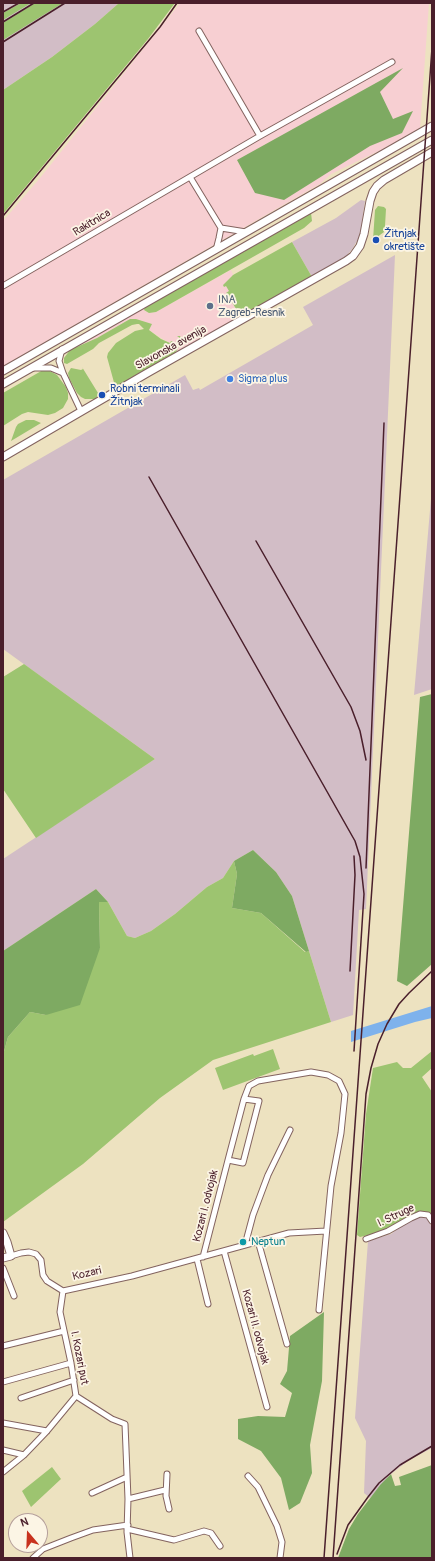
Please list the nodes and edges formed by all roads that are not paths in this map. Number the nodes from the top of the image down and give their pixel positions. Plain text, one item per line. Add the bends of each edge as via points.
1 (199, 31) dead end
2 (392, 62) dead end
3 (432, 126) edge
4 (260, 136) junction
5 (432, 140) edge
6 (432, 152) edge
7 (190, 178) junction
8 (220, 228) junction
9 (246, 232) junction
10 (216, 250) junction
11 (3, 286) edge
12 (62, 349) junction
13 (30, 368) junction
14 (3, 371) edge
15 (63, 373) junction
16 (3, 384) edge
17 (81, 411) junction
18 (3, 457) edge
19 (244, 1099) junction
20 (290, 1130) dead end
21 (228, 1160) junction
22 (432, 1221) edge
23 (326, 1231) junction
24 (3, 1233) edge
25 (366, 1239) dead end
26 (258, 1241) junction
27 (245, 1245) junction
28 (224, 1251) junction
29 (11, 1256) junction
30 (203, 1257) junction
31 (3, 1258) edge
32 (197, 1259) junction
33 (3, 1268) edge
34 (63, 1291) junction
35 (14, 1296) dead end
36 (208, 1304) dead end
37 (319, 1310) dead end
38 (64, 1331) junction
39 (287, 1344) dead end
40 (3, 1346) edge
41 (71, 1363) junction
42 (74, 1380) junction
43 (3, 1382) edge
44 (76, 1396) junction
45 (21, 1398) dead end
46 (267, 1407) dead end
47 (3, 1423) edge
48 (47, 1431) junction
49 (3, 1450) edge
50 (24, 1455) junction
51 (3, 1472) edge
52 (167, 1474) dead end
53 (248, 1476) dead end
54 (127, 1477) junction
55 (165, 1490) junction
56 (92, 1493) dead end
57 (128, 1499) junction
58 (168, 1509) dead end
59 (128, 1527) junction
60 (220, 1546) dead end
61 (33, 1558) edge
62 (130, 1558) edge
63 (280, 1558) edge

1 - 4 street
2 - 4 street, Rakitnica
3 - 9 main road
4 - 7 street, Rakitnica
5 - 12 main road
6 - 17 main road, Slavonska avenija via 377,186 370,201 360,246 353,256
7 - 8 street
7 - 11 street, Rakitnica
8 - 9 street
8 - 10 street
9 - 10 main road
10 - 14 main road
12 - 13 main road
12 - 15 street via 60,361
13 - 15 street via 51,368
13 - 16 main road
15 - 17 street
17 - 18 main road, Slavonska avenija
19 - 21 street, Kozari I. odvojak
19 - 21 street, Kozari I. odvojak via 259,1101 243,1163
19 - 23 street via 249,1086 258,1081 311,1072 328,1075 339,1081 345,1094 345,1104
20 - 27 street via 268,1175
21 - 30 street, Kozari I. odvojak
22 - 25 street, I. Struge via 428,1215 420,1214
23 - 26 street, Kozari via 288,1233
23 - 37 street
24 - 29 main road
26 - 27 street, Kozari
26 - 39 street
27 - 28 street, Kozari
28 - 30 street, Kozari
28 - 46 street, Kozari II. odvojak
29 - 31 main road, Kozari
29 - 34 street, Kozari via 29,1252 36,1254 41,1260 43,1275 47,1281
30 - 32 street, Kozari
32 - 34 street, Kozari
32 - 36 street
33 - 35 street
34 - 38 street, I. Kozari put via 60,1312
38 - 40 street
38 - 41 street, I. Kozari put
41 - 42 street, I. Kozari put
41 - 43 street
42 - 44 street, I. Kozari put
42 - 45 street
44 - 48 street, I. Kozari put
44 - 54 street via 112,1419 125,1424
47 - 48 street
48 - 50 street, I. Kozari put
49 - 50 street
50 - 51 street, I. Kozari put
52 - 55 street
53 - 63 street via 258,1487 277,1526 282,1542
54 - 56 street
54 - 57 street
55 - 57 street
55 - 58 street
57 - 59 street
59 - 60 street via 174,1540 204,1531 211,1533
59 - 61 street via 93,1530 43,1549
59 - 62 street

